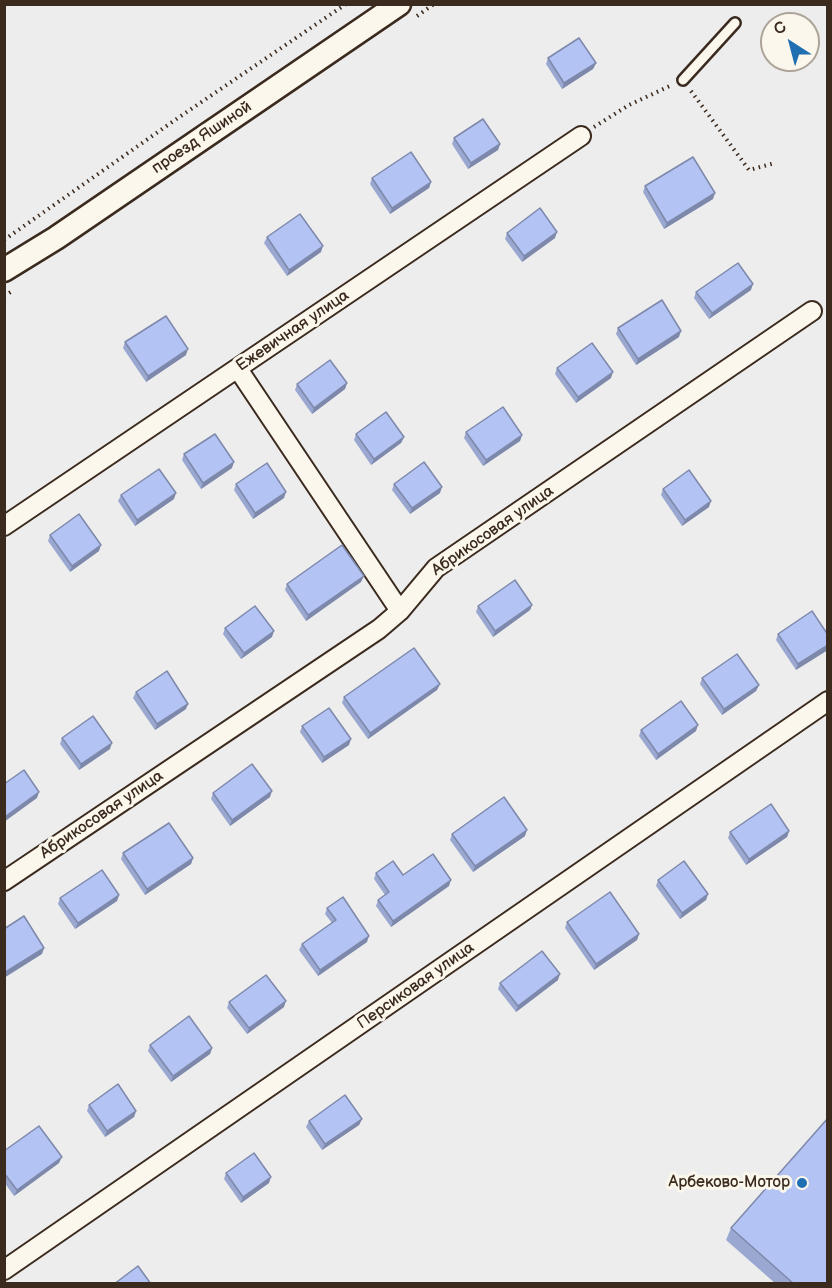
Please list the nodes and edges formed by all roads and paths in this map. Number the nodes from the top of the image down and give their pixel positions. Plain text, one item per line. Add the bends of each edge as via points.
1 (346, 4) edge
2 (399, 4) edge
3 (735, 23) dead end
4 (682, 80) junction
5 (581, 136) joint
6 (775, 164) dead end
7 (4, 240) edge
8 (4, 270) edge
9 (812, 311) dead end
10 (238, 369) junction
11 (4, 526) edge
12 (400, 610) junction
13 (828, 701) edge
14 (4, 881) edge
15 (4, 1270) edge

1 - 7 path
2 - 8 street, проезд Яшиной
3 - 4 lane
4 - 5 path via 629,105
4 - 6 path via 749,170
5 - 10 street, Ежевичная улица
9 - 12 street, Абрикосовая улица via 436,568
10 - 11 street, Ежевичная улица
10 - 12 street
12 - 14 street, Абрикосовая улица via 379,629
13 - 15 street, Персиковая улица

